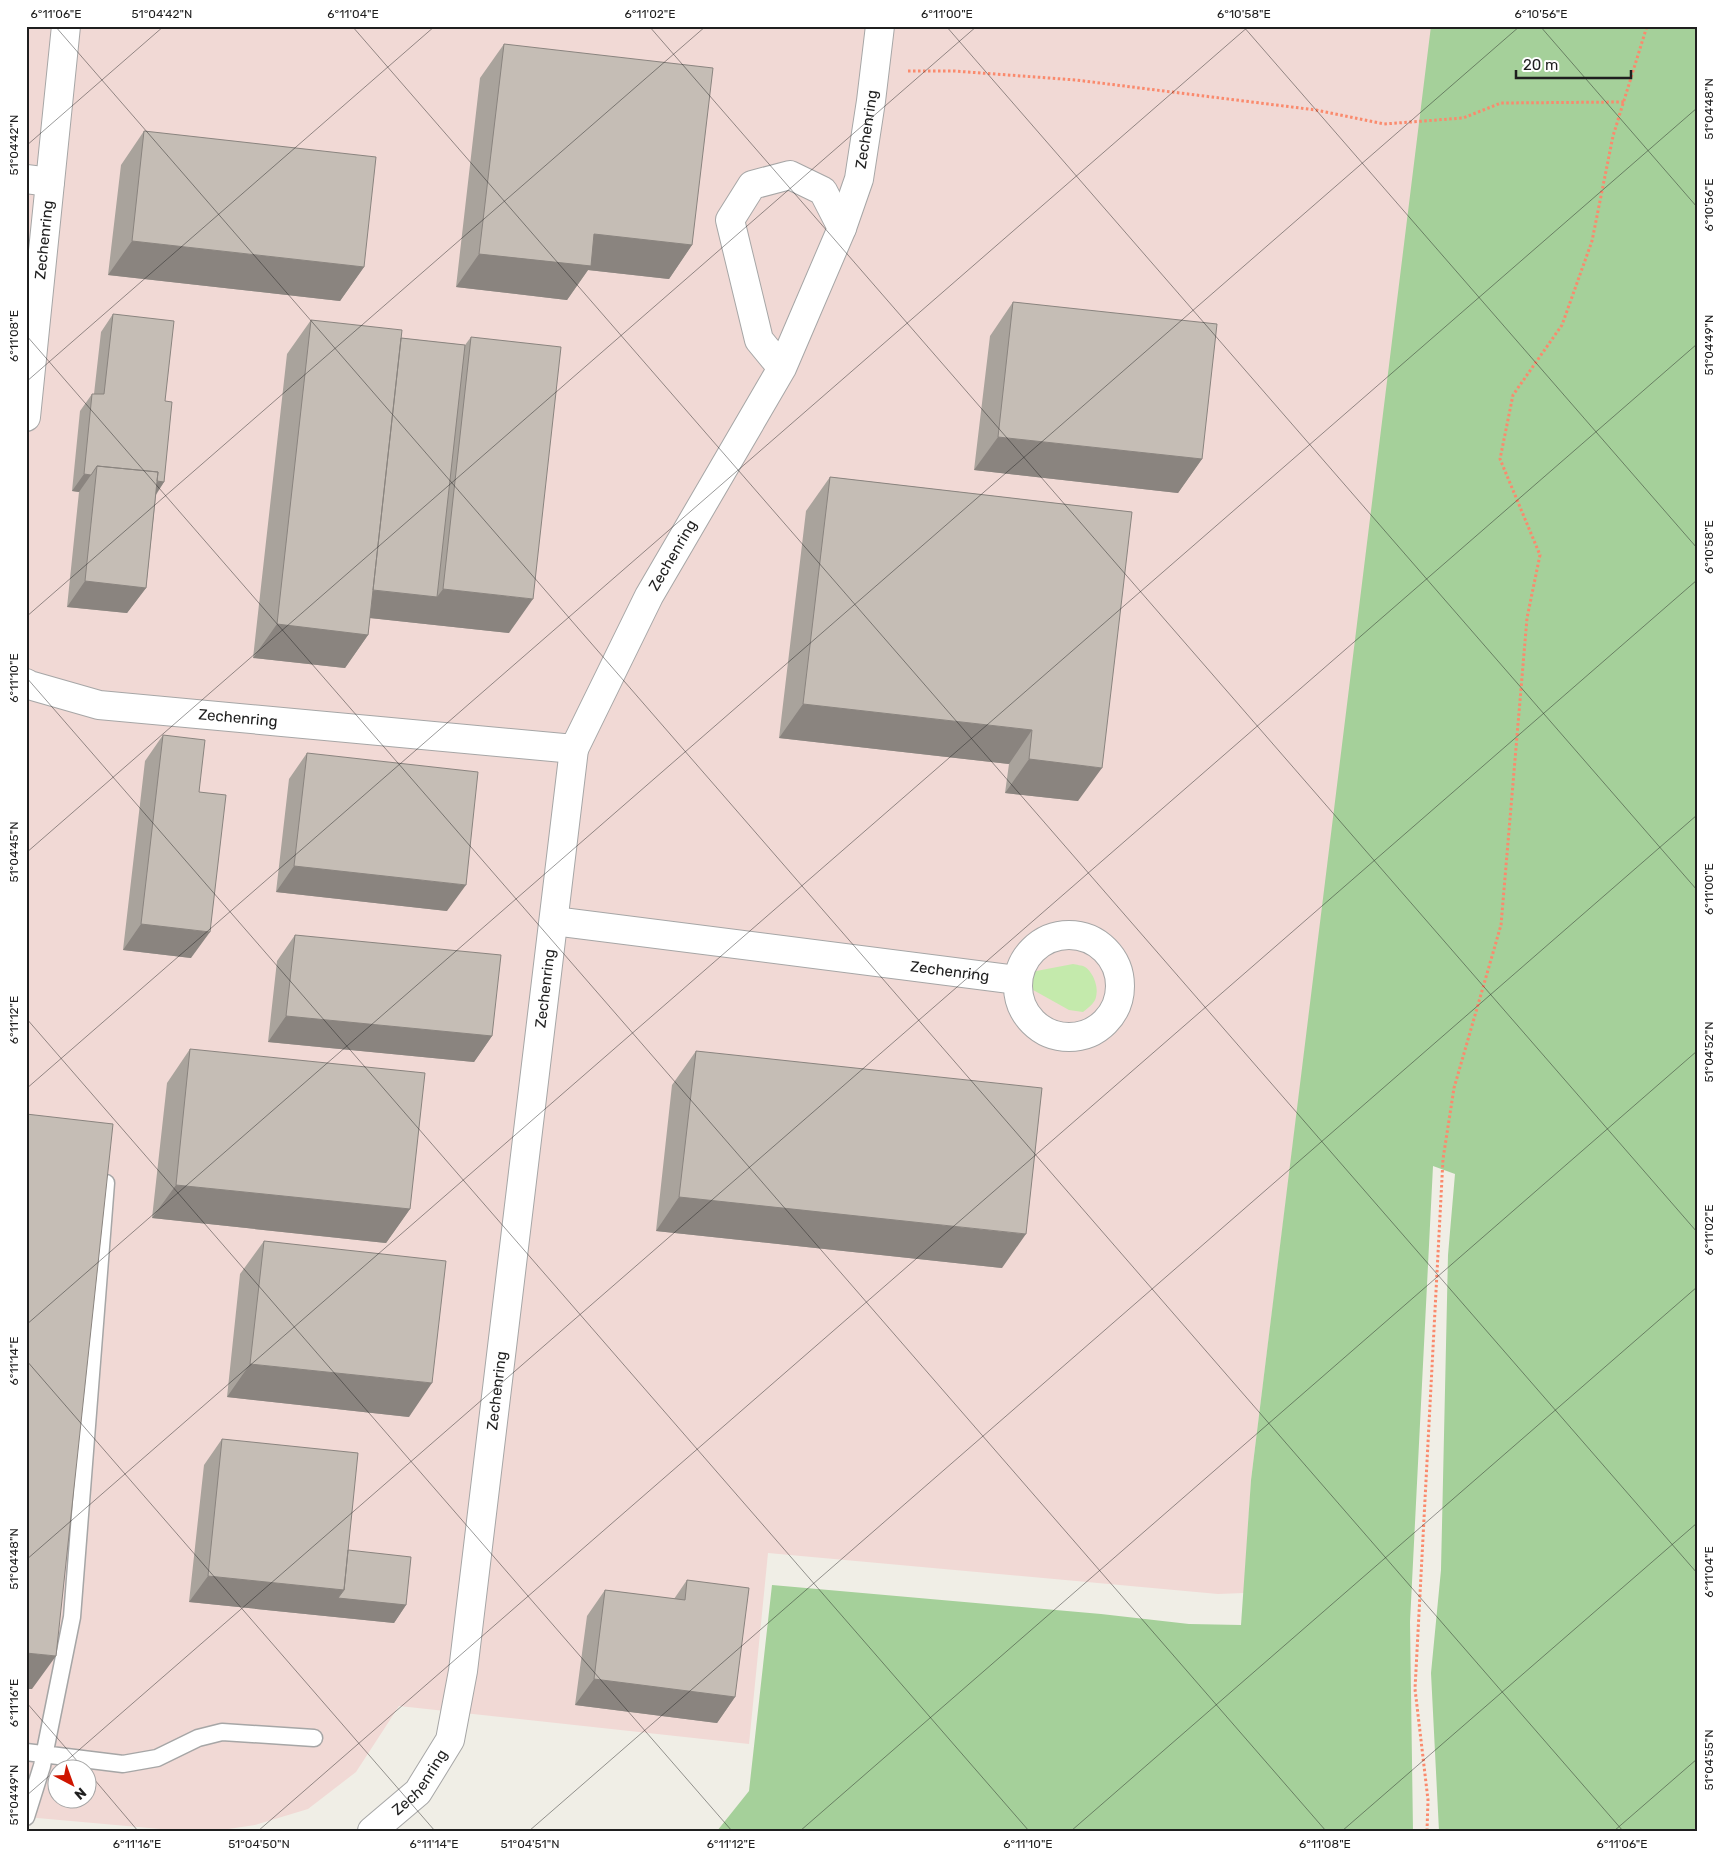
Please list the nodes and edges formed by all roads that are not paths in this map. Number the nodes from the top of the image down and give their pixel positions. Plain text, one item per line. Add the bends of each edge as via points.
1 (66, 26) edge
2 (880, 26) edge
3 (38, 180) edge
4 (842, 228) junction
5 (782, 368) junction
6 (26, 417) edge
7 (26, 683) edge
8 (574, 749) junction
9 (554, 921) junction
10 (1018, 980) dead end
11 (106, 1174) edge
12 (314, 1738) dead end
13 (26, 1752) edge
14 (44, 1754) junction
15 (26, 1817) edge
16 (372, 1831) edge

1 - 3 street, Zechenring
2 - 4 street, Zechenring via 859,179
3 - 6 street, Zechenring
4 - 5 street, Zechenring
4 - 5 street via 823,191 790,175 752,185 730,220 760,340
5 - 8 street, Zechenring via 650,596
7 - 8 street, Zechenring via 99,705
8 - 9 street, Zechenring
9 - 10 street, Zechenring
9 - 16 street, Zechenring via 464,1662 450,1740 418,1792
11 - 14 lane via 72,1617
12 - 14 lane via 222,1732 198,1738 157,1758 123,1764
13 - 14 lane
14 - 15 lane

